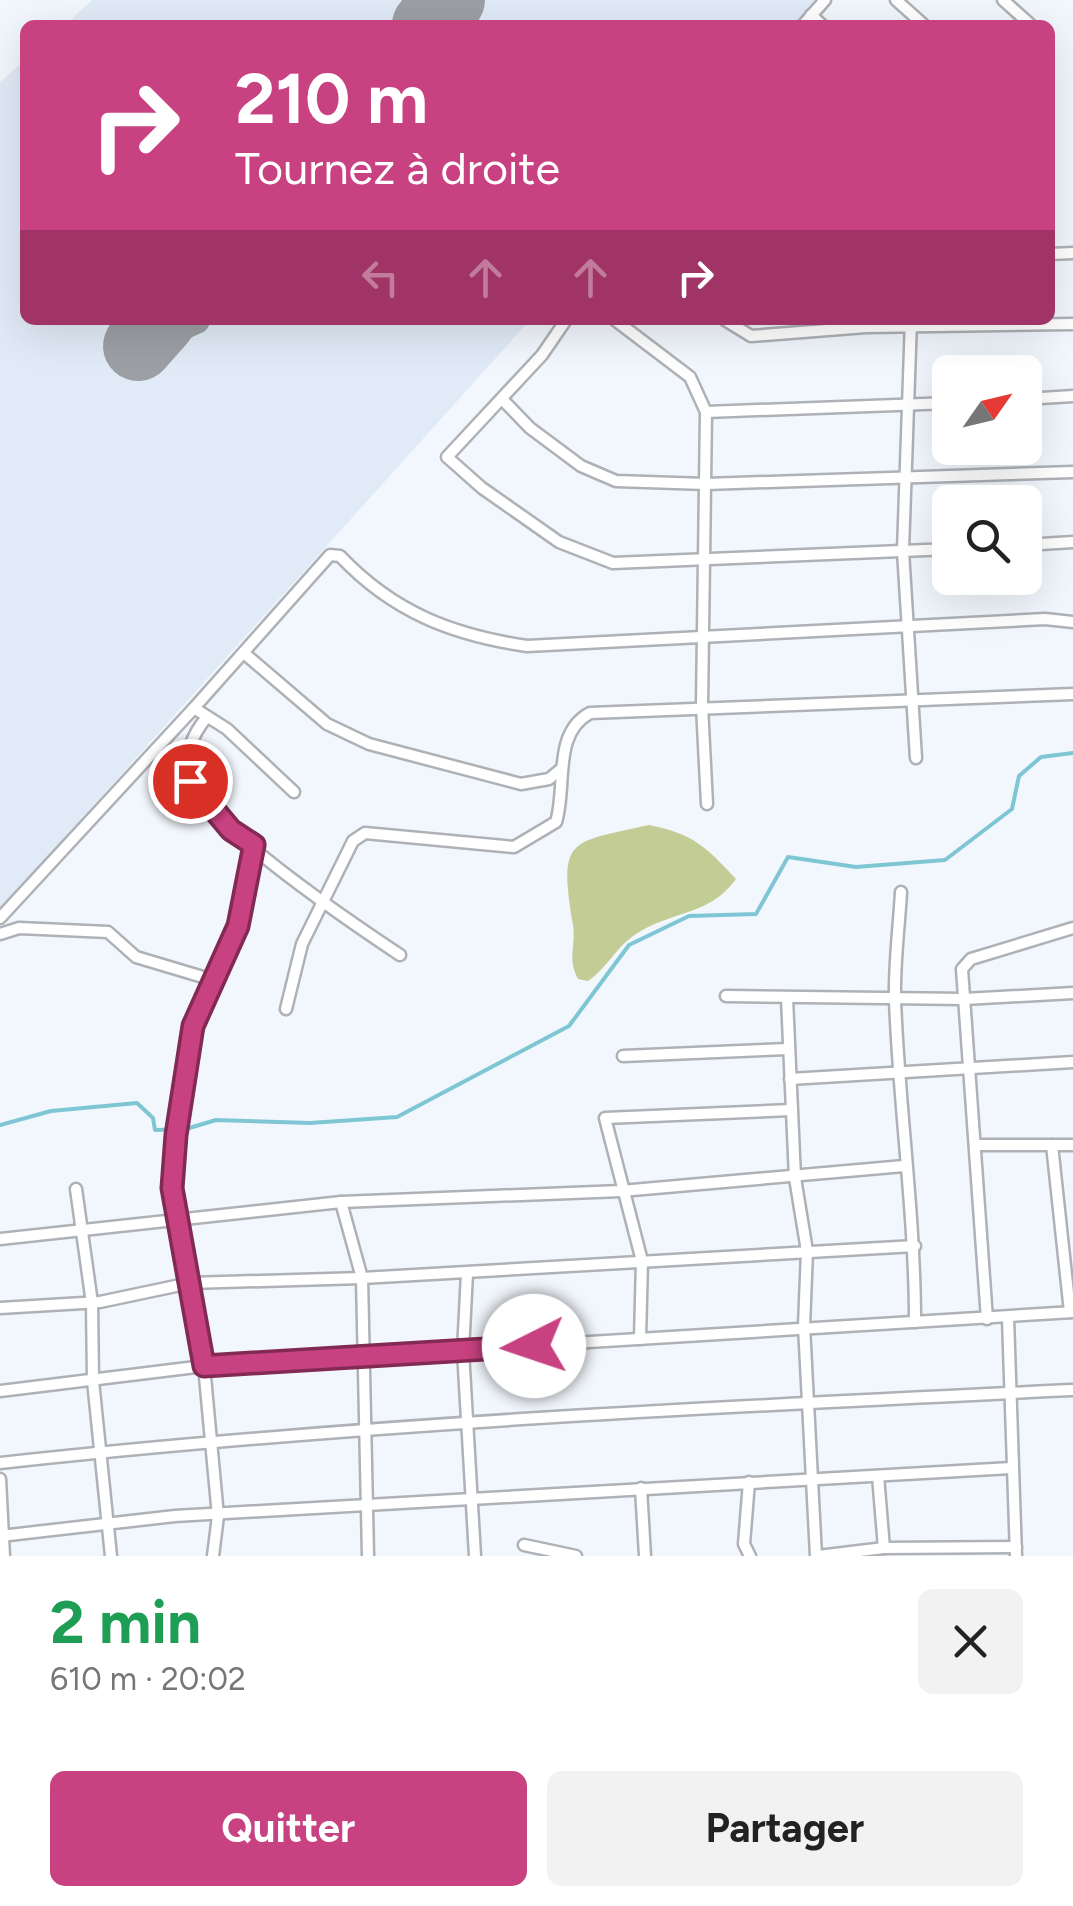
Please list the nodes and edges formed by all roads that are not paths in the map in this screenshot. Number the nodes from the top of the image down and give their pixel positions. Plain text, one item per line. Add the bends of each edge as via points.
1 (825, 0) edge
2 (896, 0) edge
3 (1003, 0) edge
4 (811, 15) junction
5 (807, 20) edge
6 (816, 20) edge
7 (918, 20) edge
8 (1025, 20) edge
9 (562, 325) edge
10 (622, 325) edge
11 (733, 325) edge
12 (912, 325) edge
13 (1073, 396) edge
14 (502, 398) junction
15 (1042, 398) edge
16 (932, 403) edge
17 (909, 404) junction
18 (706, 412) junction
19 (1073, 472) edge
20 (905, 476) junction
21 (706, 484) junction
22 (1073, 542) edge
23 (1042, 544) edge
24 (932, 550) edge
25 (902, 552) junction
26 (707, 557) junction
27 (1073, 622) edge
28 (906, 628) junction
29 (705, 635) junction
30 (245, 654) junction
31 (1073, 694) edge
32 (910, 702) junction
33 (702, 706) junction
34 (194, 708) junction
35 (207, 717) junction
36 (916, 758) dead end
37 (562, 770) junction
38 (294, 792) dead end
39 (707, 804) dead end
40 (254, 845) junction
41 (901, 892) dead end
42 (320, 900) junction
43 (0, 918) edge
44 (1073, 928) edge
45 (0, 934) edge
46 (400, 955) dead end
47 (213, 980) junction
48 (1073, 993) edge
49 (726, 996) dead end
50 (787, 998) junction
51 (895, 998) junction
52 (964, 999) junction
53 (286, 1010) dead end
54 (788, 1049) junction
55 (623, 1056) dead end
56 (1073, 1062) edge
57 (970, 1068) junction
58 (902, 1072) junction
59 (790, 1079) junction
60 (792, 1110) junction
61 (1052, 1144) junction
62 (976, 1145) junction
63 (1073, 1145) edge
64 (904, 1166) junction
65 (796, 1178) junction
66 (76, 1189) dead end
67 (621, 1191) junction
68 (342, 1202) junction
69 (180, 1221) junction
70 (80, 1232) junction
71 (0, 1239) edge
72 (915, 1246) junction
73 (807, 1251) junction
74 (642, 1261) junction
75 (467, 1272) junction
76 (362, 1278) junction
77 (190, 1283) junction
78 (92, 1303) junction
79 (0, 1308) edge
80 (1072, 1312) edge
81 (1008, 1318) junction
82 (987, 1319) junction
83 (915, 1322) junction
84 (804, 1326) junction
85 (640, 1340) junction
86 (463, 1351) junction
87 (360, 1357) junction
88 (204, 1366) junction
89 (93, 1381) junction
90 (1073, 1390) edge
91 (0, 1392) edge
92 (1012, 1393) junction
93 (808, 1404) junction
94 (468, 1424) junction
95 (364, 1432) junction
96 (212, 1441) junction
97 (99, 1452) junction
98 (0, 1463) edge
99 (1011, 1468) junction
100 (878, 1476) junction
101 (0, 1478) edge
102 (812, 1480) junction
103 (750, 1482) junction
104 (640, 1488) junction
105 (472, 1499) junction
106 (368, 1506) junction
107 (218, 1516) junction
108 (110, 1522) junction
109 (3, 1535) edge
110 (524, 1545) dead end
111 (884, 1548) junction
112 (1016, 1551) edge
113 (4, 1556) edge
114 (111, 1556) edge
115 (214, 1556) edge
116 (368, 1556) edge
117 (474, 1556) edge
118 (576, 1556) edge
119 (645, 1556) edge
120 (750, 1556) edge
121 (817, 1556) edge

1 - 4 street
2 - 7 street
3 - 8 street
4 - 5 street
4 - 6 street
9 - 14 street
10 - 18 street via 690,377
11 - 12 street via 751,336
12 - 17 street
13 - 15 street
14 - 21 street via 530,428 598,475
14 - 26 street via 446,457 524,519 584,556 613,563
16 - 17 street
17 - 18 street
17 - 20 street
18 - 21 street
19 - 20 street
20 - 21 street
20 - 25 street
21 - 26 street
22 - 23 street
24 - 25 street
25 - 26 street
25 - 28 street
26 - 29 street
27 - 28 street
28 - 29 street
28 - 32 street
29 - 30 street via 498,642 410,614 335,554
29 - 33 street
30 - 34 street
30 - 37 street via 310,713 369,744 521,784
31 - 32 street
32 - 33 street
32 - 36 street
33 - 37 street via 590,712 573,726
33 - 39 street
34 - 35 street
34 - 43 street
35 - 38 street
35 - 40 street via 190,749 190,781 231,830
37 - 42 street via 556,822 528,842 514,847 365,832 353,841
40 - 42 street
40 - 47 street via 238,926
41 - 51 street
42 - 46 street
42 - 53 street
44 - 52 street via 965,963
45 - 47 street via 20,928 108,932 136,957
47 - 69 street via 193,1026 176,1135 172,1188
48 - 52 street
49 - 50 street
50 - 51 street
50 - 54 street
51 - 52 street
51 - 58 street
52 - 57 street
54 - 55 street
54 - 59 street
56 - 57 street
57 - 58 street
57 - 62 street
58 - 59 street
58 - 64 street
59 - 60 street
60 - 65 street
60 - 67 street via 606,1118
61 - 62 street
61 - 63 street
61 - 80 street
62 - 82 street
64 - 65 street
64 - 72 street
65 - 67 street
65 - 73 street
66 - 70 street
67 - 68 street
67 - 74 street
68 - 69 street
68 - 76 street
69 - 70 street
69 - 77 street
70 - 71 street
70 - 78 street
72 - 73 street
72 - 83 street
73 - 74 street
73 - 84 street
74 - 75 street
74 - 85 street
75 - 76 street
75 - 86 street
76 - 77 street
76 - 87 street
77 - 78 street
77 - 88 street
78 - 79 street
78 - 89 street
80 - 81 street
81 - 82 street
81 - 92 street
82 - 83 street
83 - 84 street
84 - 85 street
84 - 93 street
85 - 86 street
86 - 87 street
86 - 94 street
87 - 88 street
87 - 95 street
88 - 89 street
88 - 96 street
89 - 91 street
89 - 97 street
90 - 92 street
92 - 93 street
92 - 99 street
93 - 94 street
93 - 102 street
94 - 95 street
94 - 105 street
95 - 96 street
95 - 106 street
96 - 97 street
96 - 107 street
97 - 98 street
97 - 108 street
99 - 100 street
99 - 112 street
100 - 102 street
100 - 111 street
101 - 109 street
102 - 103 street
102 - 121 street
103 - 104 street
103 - 120 street via 744,1544
104 - 105 street
104 - 119 street
105 - 106 street
105 - 117 street
106 - 107 street
106 - 116 street
107 - 108 street
107 - 115 street
108 - 109 street
108 - 114 street
109 - 113 street
110 - 118 street
111 - 112 street
111 - 121 street

